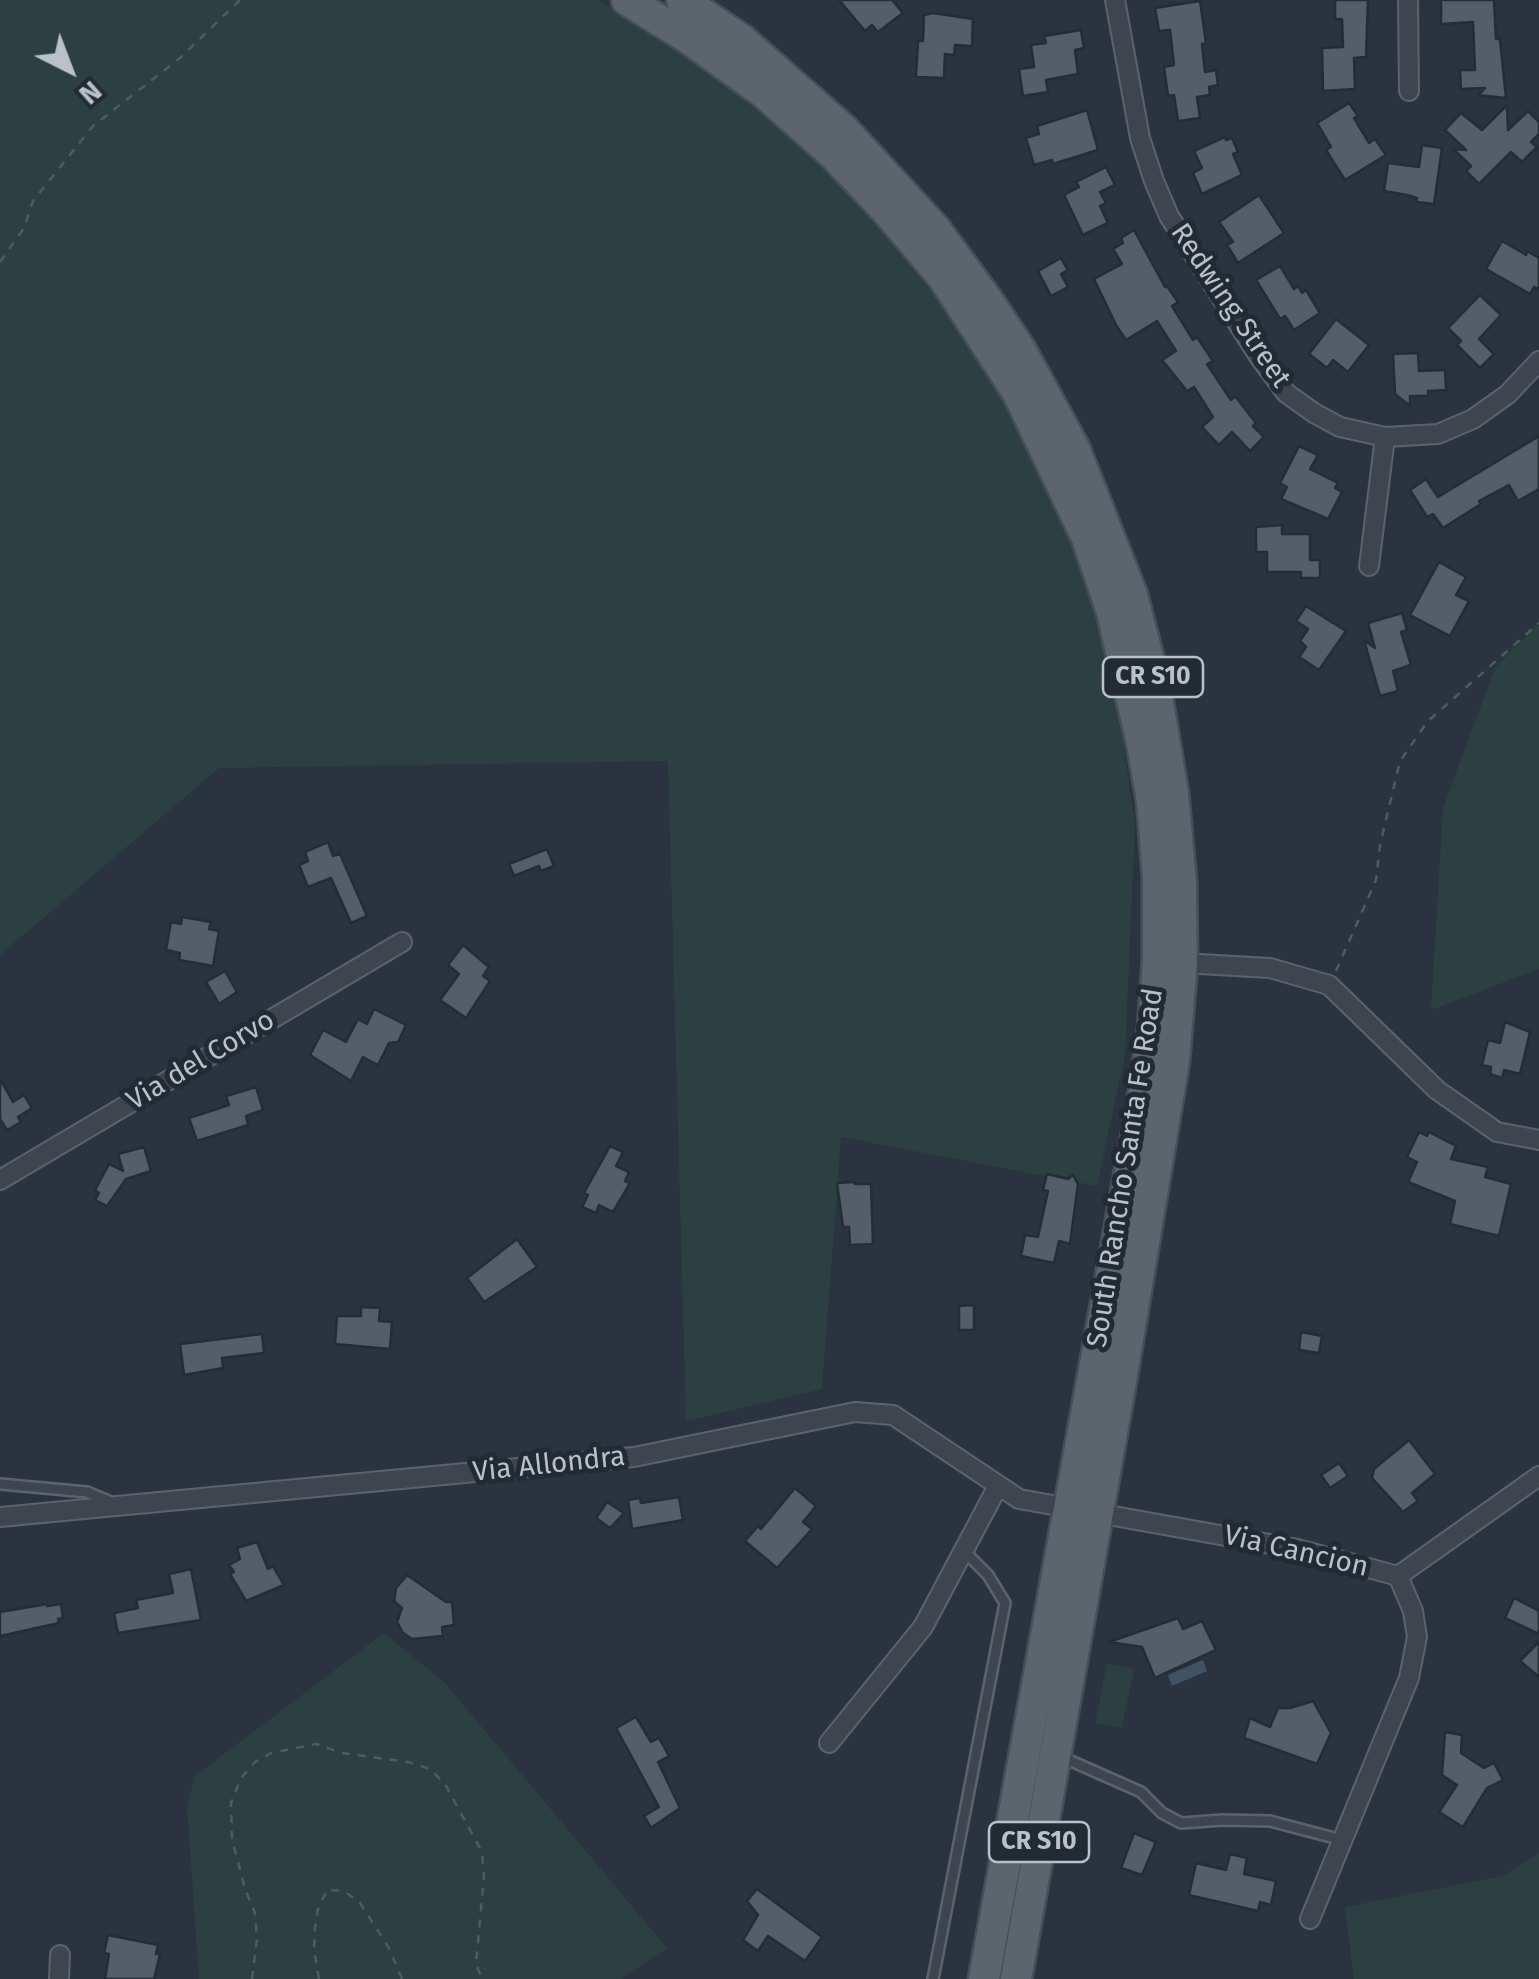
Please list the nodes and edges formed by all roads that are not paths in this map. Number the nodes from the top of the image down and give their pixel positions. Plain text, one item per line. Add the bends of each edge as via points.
1 (627, 0) edge
2 (682, 0) edge
3 (1115, 0) edge
4 (1408, 0) edge
5 (1408, 90) dead end
6 (1539, 362) edge
7 (1385, 437) junction
8 (1369, 566) dead end
9 (402, 942) dead end
10 (1182, 963) junction
11 (1539, 1140) edge
12 (0, 1180) edge
13 (1539, 1476) edge
14 (0, 1484) edge
15 (998, 1486) junction
16 (118, 1506) junction
17 (1083, 1511) junction
18 (0, 1517) edge
19 (964, 1552) junction
20 (1398, 1576) junction
21 (829, 1743) dead end
22 (1055, 1754) junction
23 (1342, 1840) junction
24 (1310, 1919) dead end
25 (60, 1955) dead end
26 (60, 1979) edge
27 (933, 1979) edge
28 (984, 1979) edge
29 (1016, 1979) edge

1 - 17 main road, South Rancho Santa Fe Road / CR S10 via 764,92 886,209 942,277 1018,393 1088,538 1112,612 1152,802 1158,960
2 - 10 main road, South Rancho Santa Fe Road / CR S10 via 742,40 877,162 936,230 1020,349 1074,448 1132,595 1155,684 1173,793
3 - 7 street, Redwing Street via 1140,138 1170,216 1286,393 1340,427
4 - 5 street
6 - 7 street, Redwing Street via 1473,419 1438,434
7 - 8 street
9 - 12 street, Via del Corvo
10 - 11 street via 1270,968 1328,985 1438,1090 1497,1132
10 - 17 main road, South Rancho Santa Fe Road / CR S10 via 1174,1061
13 - 20 street
14 - 16 lane via 86,1492
15 - 16 street, Via Allondra via 893,1415 855,1412 634,1457
15 - 17 street, Via Allondra via 1020,1499
15 - 19 street
16 - 18 street, Via Allondra
17 - 20 street, Via Cancion via 1298,1549
17 - 22 main road, South Rancho Santa Fe Road / CR S10
17 - 28 main road, South Rancho Santa Fe Road / CR S10
19 - 21 street via 924,1627
19 - 27 lane via 1005,1603
20 - 23 street, Via Cancion via 1417,1637 1409,1678
22 - 23 lane via 1141,1792 1181,1824 1270,1821
22 - 29 main road, South Rancho Santa Fe Road / CR S10
23 - 24 street, Via Cancion
25 - 26 street

